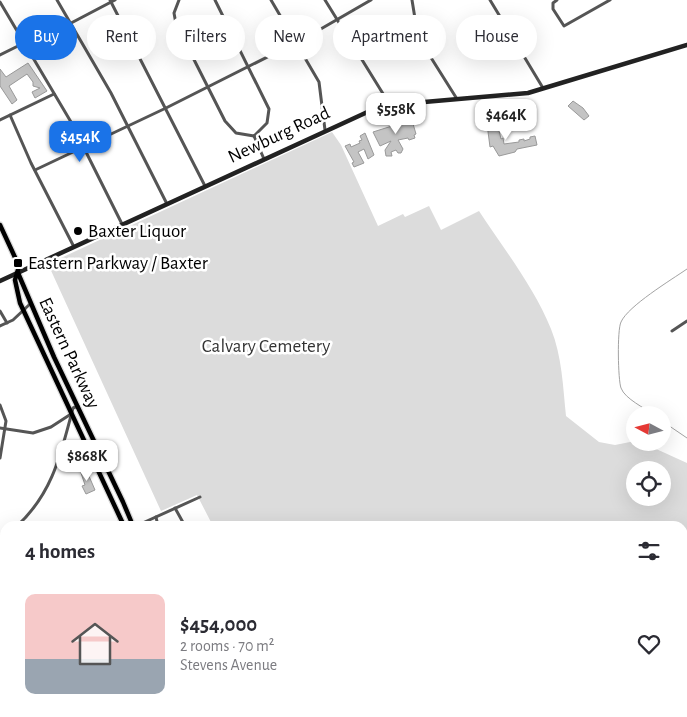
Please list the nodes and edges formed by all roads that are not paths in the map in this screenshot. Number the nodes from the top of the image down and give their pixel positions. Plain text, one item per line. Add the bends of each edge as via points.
1 (57, 0) edge
2 (180, 0) edge
3 (214, 0) edge
4 (271, 0) edge
5 (325, 0) edge
6 (371, 0) edge
7 (412, 0) edge
8 (490, 0) edge
9 (557, 0) edge
10 (610, 0) edge
11 (112, 1) edge
12 (0, 2) edge
13 (65, 15) edge
14 (280, 15) edge
15 (334, 15) edge
16 (347, 15) edge
17 (415, 15) edge
18 (77, 19) edge
19 (15, 29) edge
20 (77, 35) edge
21 (687, 45) edge
22 (15, 49) edge
23 (0, 55) edge
24 (33, 60) edge
25 (261, 60) edge
26 (306, 60) edge
27 (362, 60) edge
28 (432, 60) edge
29 (249, 66) junction
30 (208, 86) junction
31 (544, 89) junction
32 (54, 94) junction
33 (457, 100) junction
34 (390, 105) junction
35 (166, 108) junction
36 (10, 115) junction
37 (0, 120) edge
38 (128, 125) junction
39 (325, 130) junction
40 (254, 136) junction
41 (82, 146) junction
42 (264, 159) junction
43 (35, 170) junction
44 (205, 186) junction
45 (167, 204) junction
46 (122, 224) junction
47 (0, 225) edge
48 (74, 247) junction
49 (18, 273) junction
50 (0, 281) edge
51 (30, 304) junction
52 (23, 310) junction
53 (0, 311) edge
54 (687, 321) edge
55 (7, 323) junction
56 (0, 326) edge
57 (672, 331) dead end
58 (0, 405) edge
59 (78, 406) junction
60 (72, 414) junction
61 (0, 428) edge
62 (6, 428) junction
63 (0, 458) edge
64 (200, 496) dead end
65 (175, 508) junction
66 (156, 517) junction
67 (22, 521) edge
68 (122, 521) edge
69 (131, 521) edge
70 (147, 521) edge
71 (157, 521) edge
72 (182, 521) edge

1 - 13 street
2 - 30 street via 174,13 176,24
3 - 29 street
4 - 14 street
5 - 15 street
6 - 16 street
7 - 17 street
8 - 31 street
9 - 10 street via 553,9 564,26
11 - 18 street
11 - 35 street
12 - 19 street
20 - 38 street
21 - 31 main road, Newburg Road
22 - 23 street
24 - 32 street
25 - 29 street
26 - 39 street via 319,82
27 - 34 street
28 - 33 street
29 - 30 street
29 - 40 street via 270,112 265,126
30 - 35 street
30 - 40 street via 231,129
31 - 33 main road, Newburg Road
32 - 36 street
32 - 41 street
33 - 34 main road, Newburg Road
34 - 39 main road, Newburg Road
35 - 38 street
35 - 44 street
36 - 37 street
36 - 43 street
38 - 41 street
38 - 45 street
39 - 42 main road, Newburg Road
40 - 42 street
41 - 43 street
41 - 46 street
42 - 44 main road, Newburg Road
43 - 48 street
44 - 45 main road, Newburg Road
45 - 46 main road, Newburg Road
46 - 48 main road, Newburg Road
47 - 49 main road, Eastern Parkway via 18,263
48 - 49 main road, Newburg Road
49 - 50 main road, Newburg Road
49 - 51 main road, Eastern Parkway
49 - 52 main road, Eastern Parkway via 16,289
51 - 52 street
51 - 59 main road, Eastern Parkway
52 - 55 street
52 - 60 main road, Eastern Parkway
53 - 55 street
54 - 57 street
55 - 56 street
58 - 62 street via 6,418
59 - 60 street via 73,408
59 - 69 main road, Eastern Parkway
60 - 62 street via 33,433
60 - 67 street via 53,478
60 - 68 main road, Eastern Parkway
61 - 62 street
62 - 63 street
64 - 65 street
65 - 66 street
65 - 72 street
66 - 70 street
66 - 71 street

